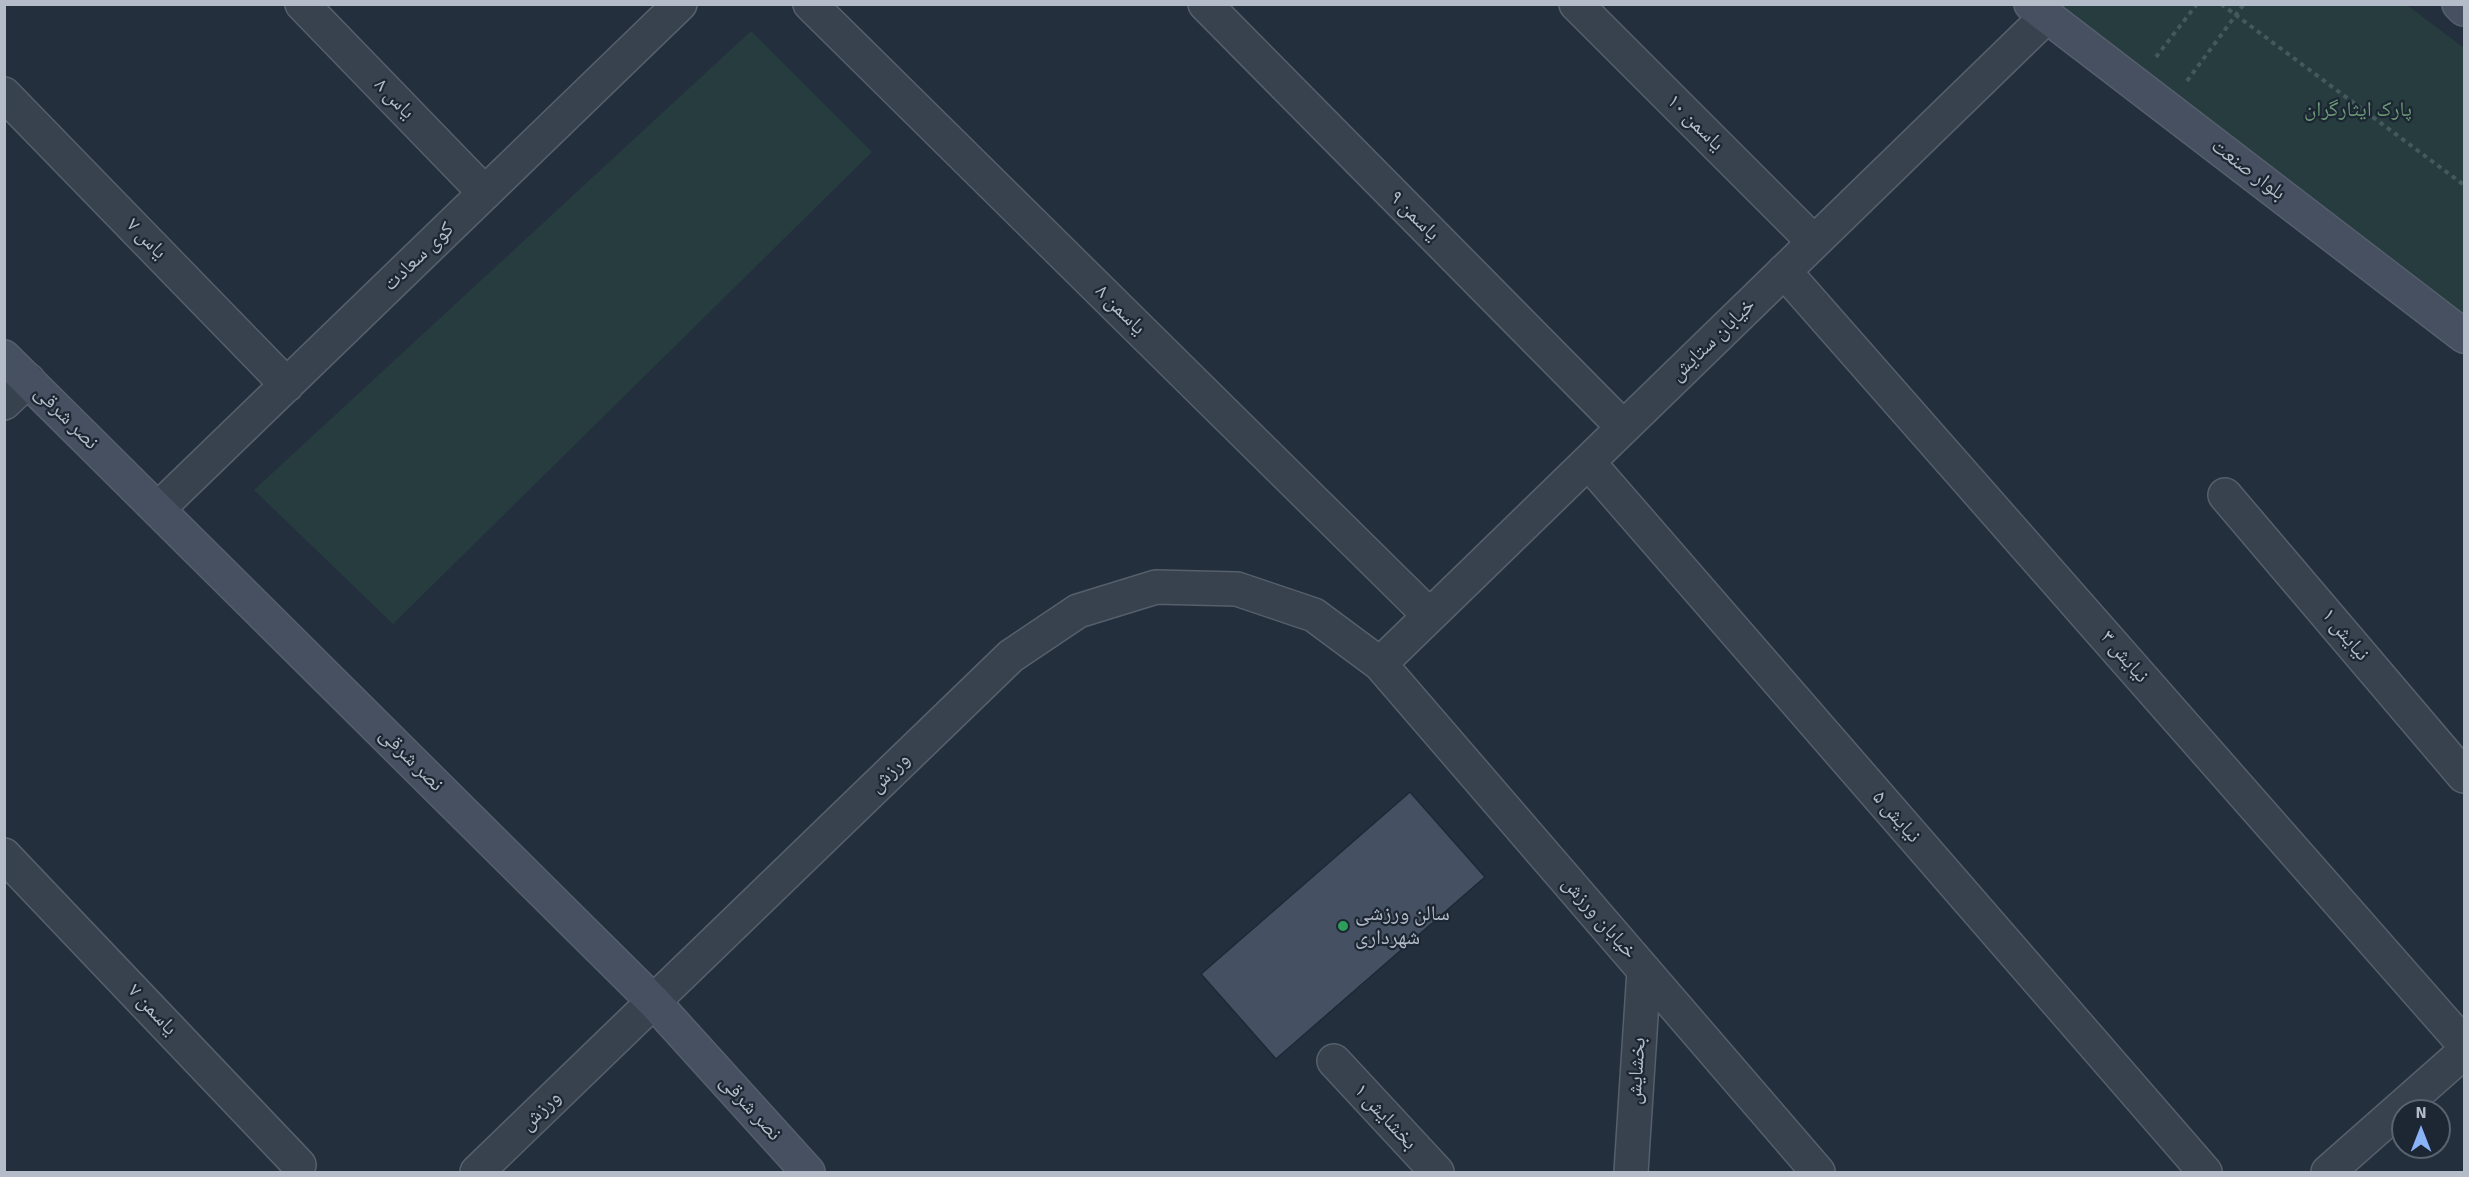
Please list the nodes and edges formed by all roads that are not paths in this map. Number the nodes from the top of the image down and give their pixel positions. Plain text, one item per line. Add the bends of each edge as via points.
1 (302, 4) edge
2 (680, 4) edge
3 (810, 4) edge
4 (1205, 4) edge
5 (1576, 4) edge
6 (2459, 4) edge
7 (2464, 9) edge
8 (2039, 10) edge
9 (4, 94) edge
10 (485, 193) junction
11 (1814, 242) junction
12 (1784, 271) junction
13 (2464, 336) edge
14 (4, 357) edge
15 (28, 380) junction
16 (287, 385) junction
17 (4, 403) edge
18 (1623, 427) junction
19 (1587, 462) junction
20 (2225, 495) dead end
21 (158, 509) junction
22 (1429, 615) junction
23 (1380, 664) junction
24 (2464, 776) edge
25 (4, 855) edge
26 (1644, 970) junction
27 (654, 1002) junction
28 (2464, 1044) edge
29 (2464, 1052) edge
30 (1334, 1061) dead end
31 (299, 1165) dead end
32 (477, 1173) edge
33 (808, 1173) edge
34 (1437, 1173) edge
35 (1631, 1173) edge
36 (1818, 1173) edge
37 (2205, 1173) edge
38 (2328, 1173) edge

1 - 10 street, یاس ۸
2 - 10 street, کوی سعادت
3 - 22 street, یاسمن ۸
4 - 18 street, یاسمن ۹
5 - 11 street, یاسمن ۱۰
6 - 7 street
8 - 11 street, خیابان ستایش
8 - 13 street, بلوار صنعت
9 - 16 street, یاس ۷
10 - 16 street, کوی سعادت
11 - 12 street, خیابان ستایش
12 - 18 street, خیابان ستایش
12 - 28 street, نیایش ۳
14 - 15 street, نصر شرقی
15 - 17 street
15 - 21 street, نصر شرقی
16 - 21 street, کوی سعادت
18 - 19 street, خیابان ستایش
19 - 22 street, خیابان ستایش
19 - 37 street, نیایش ۵
20 - 24 street, نیایش ۱
21 - 27 street, نصر شرقی
22 - 23 street, خیابان ستایش
23 - 26 street, خیابان ورزش
23 - 27 street, ورزش via 1314,615 1238,589 1156,587 1078,610 1011,656
25 - 31 street, یاسمن ۷
26 - 35 street, بخشایش
26 - 36 street, خیابان ورزش
27 - 32 street, ورزش
27 - 33 street, نصر شرقی
29 - 38 street
30 - 34 street, بخشایش ۱

